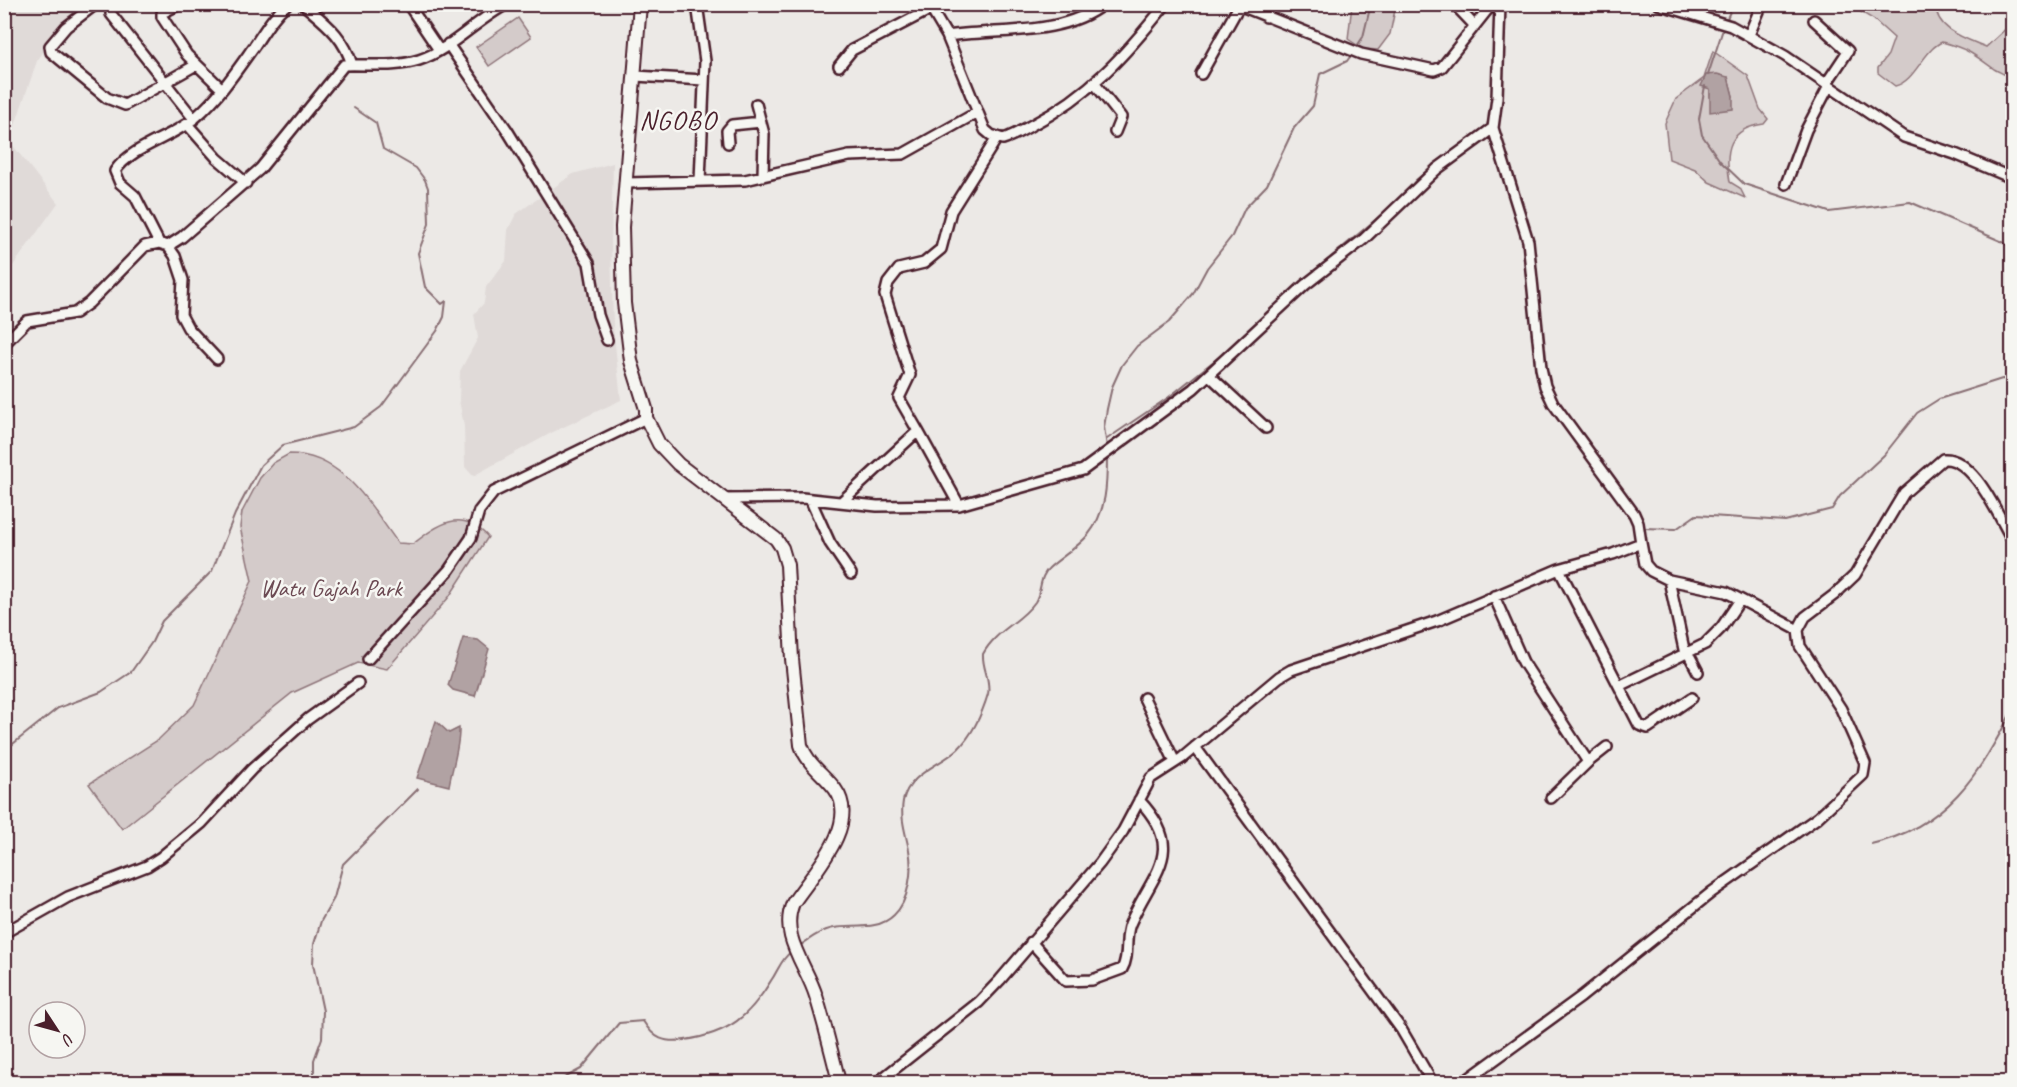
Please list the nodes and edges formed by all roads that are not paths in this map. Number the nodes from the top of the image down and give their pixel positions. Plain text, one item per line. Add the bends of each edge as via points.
1 (96, 4) edge
2 (180, 4) edge
3 (287, 4) edge
4 (303, 4) edge
5 (408, 4) edge
6 (507, 4) edge
7 (640, 4) edge
8 (697, 4) edge
9 (1103, 4) edge
10 (1166, 4) edge
11 (1271, 4) edge
12 (1454, 4) edge
13 (1492, 4) edge
14 (1500, 4) edge
15 (1659, 4) edge
16 (1762, 4) edge
17 (1238, 5) edge
18 (930, 7) edge
19 (111, 14) dead end
20 (1266, 17) junction
21 (1814, 20) dead end
22 (1474, 25) junction
23 (1749, 35) junction
24 (948, 36) junction
25 (448, 44) junction
26 (439, 50) junction
27 (352, 64) junction
28 (196, 66) junction
29 (839, 66) dead end
30 (1201, 74) dead end
31 (635, 76) junction
32 (704, 80) junction
33 (165, 83) junction
34 (1095, 84) junction
35 (1828, 85) junction
36 (222, 89) junction
37 (756, 104) dead end
38 (978, 112) junction
39 (190, 121) junction
40 (761, 122) junction
41 (1493, 128) junction
42 (1115, 132) dead end
43 (997, 138) junction
44 (728, 143) dead end
45 (763, 176) junction
46 (2013, 178) edge
47 (700, 181) junction
48 (246, 183) junction
49 (627, 183) junction
50 (1786, 184) dead end
51 (164, 245) junction
52 (607, 340) dead end
53 (4, 344) edge
54 (217, 359) dead end
55 (1209, 375) junction
56 (646, 418) junction
57 (1266, 428) dead end
58 (918, 431) junction
59 (724, 499) junction
60 (810, 499) junction
61 (841, 502) junction
62 (959, 505) junction
63 (2013, 539) edge
64 (1641, 543) junction
65 (1559, 569) junction
66 (851, 574) dead end
67 (1669, 580) junction
68 (1494, 596) junction
69 (1740, 600) junction
70 (1798, 630) junction
71 (1686, 654) junction
72 (368, 659) dead end
73 (1698, 672) dead end
74 (358, 683) dead end
75 (1619, 686) junction
76 (1144, 698) dead end
77 (1692, 698) dead end
78 (1195, 747) junction
79 (1606, 747) dead end
80 (1175, 762) junction
81 (1588, 762) junction
82 (1551, 798) dead end
83 (1138, 800) junction
84 (4, 933) edge
85 (1031, 942) junction
86 (839, 1083) edge
87 (878, 1083) edge
88 (1432, 1083) edge
89 (1464, 1083) edge

1 - 33 street via 55,37 51,52 125,105
2 - 28 street via 162,13 162,17
3 - 36 street via 275,14
4 - 27 street via 336,32
5 - 26 street
6 - 25 street
7 - 31 main road
8 - 32 street
9 - 24 street via 1088,16 1067,24
10 - 34 street
11 - 20 street
12 - 22 street
13 - 22 street
14 - 41 street
15 - 23 street via 1718,21
16 - 23 street
17 - 20 street
17 - 30 street
18 - 24 street
18 - 29 street via 852,50
19 - 33 street
20 - 22 street via 1361,54 1424,70 1438,69
21 - 35 street via 1848,51
23 - 35 street
24 - 38 street
25 - 26 street
25 - 52 street via 507,130 589,263 598,315
26 - 27 street via 400,64
27 - 48 street via 338,69 312,107
28 - 33 street
28 - 36 street
31 - 32 street
31 - 49 main road
32 - 47 street
33 - 39 street
34 - 42 street via 1121,117
34 - 43 street via 1051,115 1010,137
35 - 46 street via 1904,137
35 - 50 street
36 - 39 street
37 - 40 street
38 - 43 street via 985,130
38 - 45 street via 903,154 849,156
39 - 48 street via 217,158
39 - 51 street via 128,158 115,171
40 - 44 street via 732,125 727,131
40 - 45 street
41 - 55 street via 1437,169 1364,239 1305,285
41 - 64 street via 1528,241 1545,386 1639,527
43 - 58 street via 951,211 941,249 924,263 899,269 886,288 886,305 910,375 899,398
45 - 47 street
47 - 49 street
48 - 51 street
49 - 56 main road via 622,249 627,339
51 - 53 street via 145,246 138,251 109,285 75,313 27,321
51 - 54 street via 176,256 183,279 181,315
55 - 57 street
55 - 62 street via 1092,465
56 - 59 main road via 669,456
56 - 72 street via 494,492 479,511 471,538 449,570
58 - 61 street
58 - 62 street
59 - 60 street
59 - 86 main road via 783,548 801,745 844,803 843,825 837,837 790,908 792,939 815,992
60 - 61 street
60 - 66 street via 830,543
61 - 62 street via 877,506
63 - 70 street via 1982,485 1962,465 1943,459 1904,493 1855,575 1805,617
64 - 65 street
64 - 67 street via 1645,564
65 - 68 street
65 - 75 street
67 - 69 street via 1716,589
67 - 71 street
68 - 78 street via 1437,621 1291,670
68 - 81 street via 1523,662
69 - 70 street
69 - 71 street via 1713,638
70 - 89 street via 1800,646 1841,709 1865,763 1863,775 1817,818 1712,892 1581,997
71 - 73 street
71 - 75 street
74 - 84 street via 308,719 252,769 202,823 161,857 68,897
75 - 77 street via 1635,719 1645,729
76 - 80 street
78 - 80 street
78 - 88 street via 1401,1029
79 - 81 street
80 - 83 street via 1151,778
81 - 82 street
83 - 85 street via 1123,831 1100,863
83 - 85 street via 1158,822 1164,847 1159,870 1130,924 1122,969 1092,981 1066,981
85 - 87 street via 979,1002

